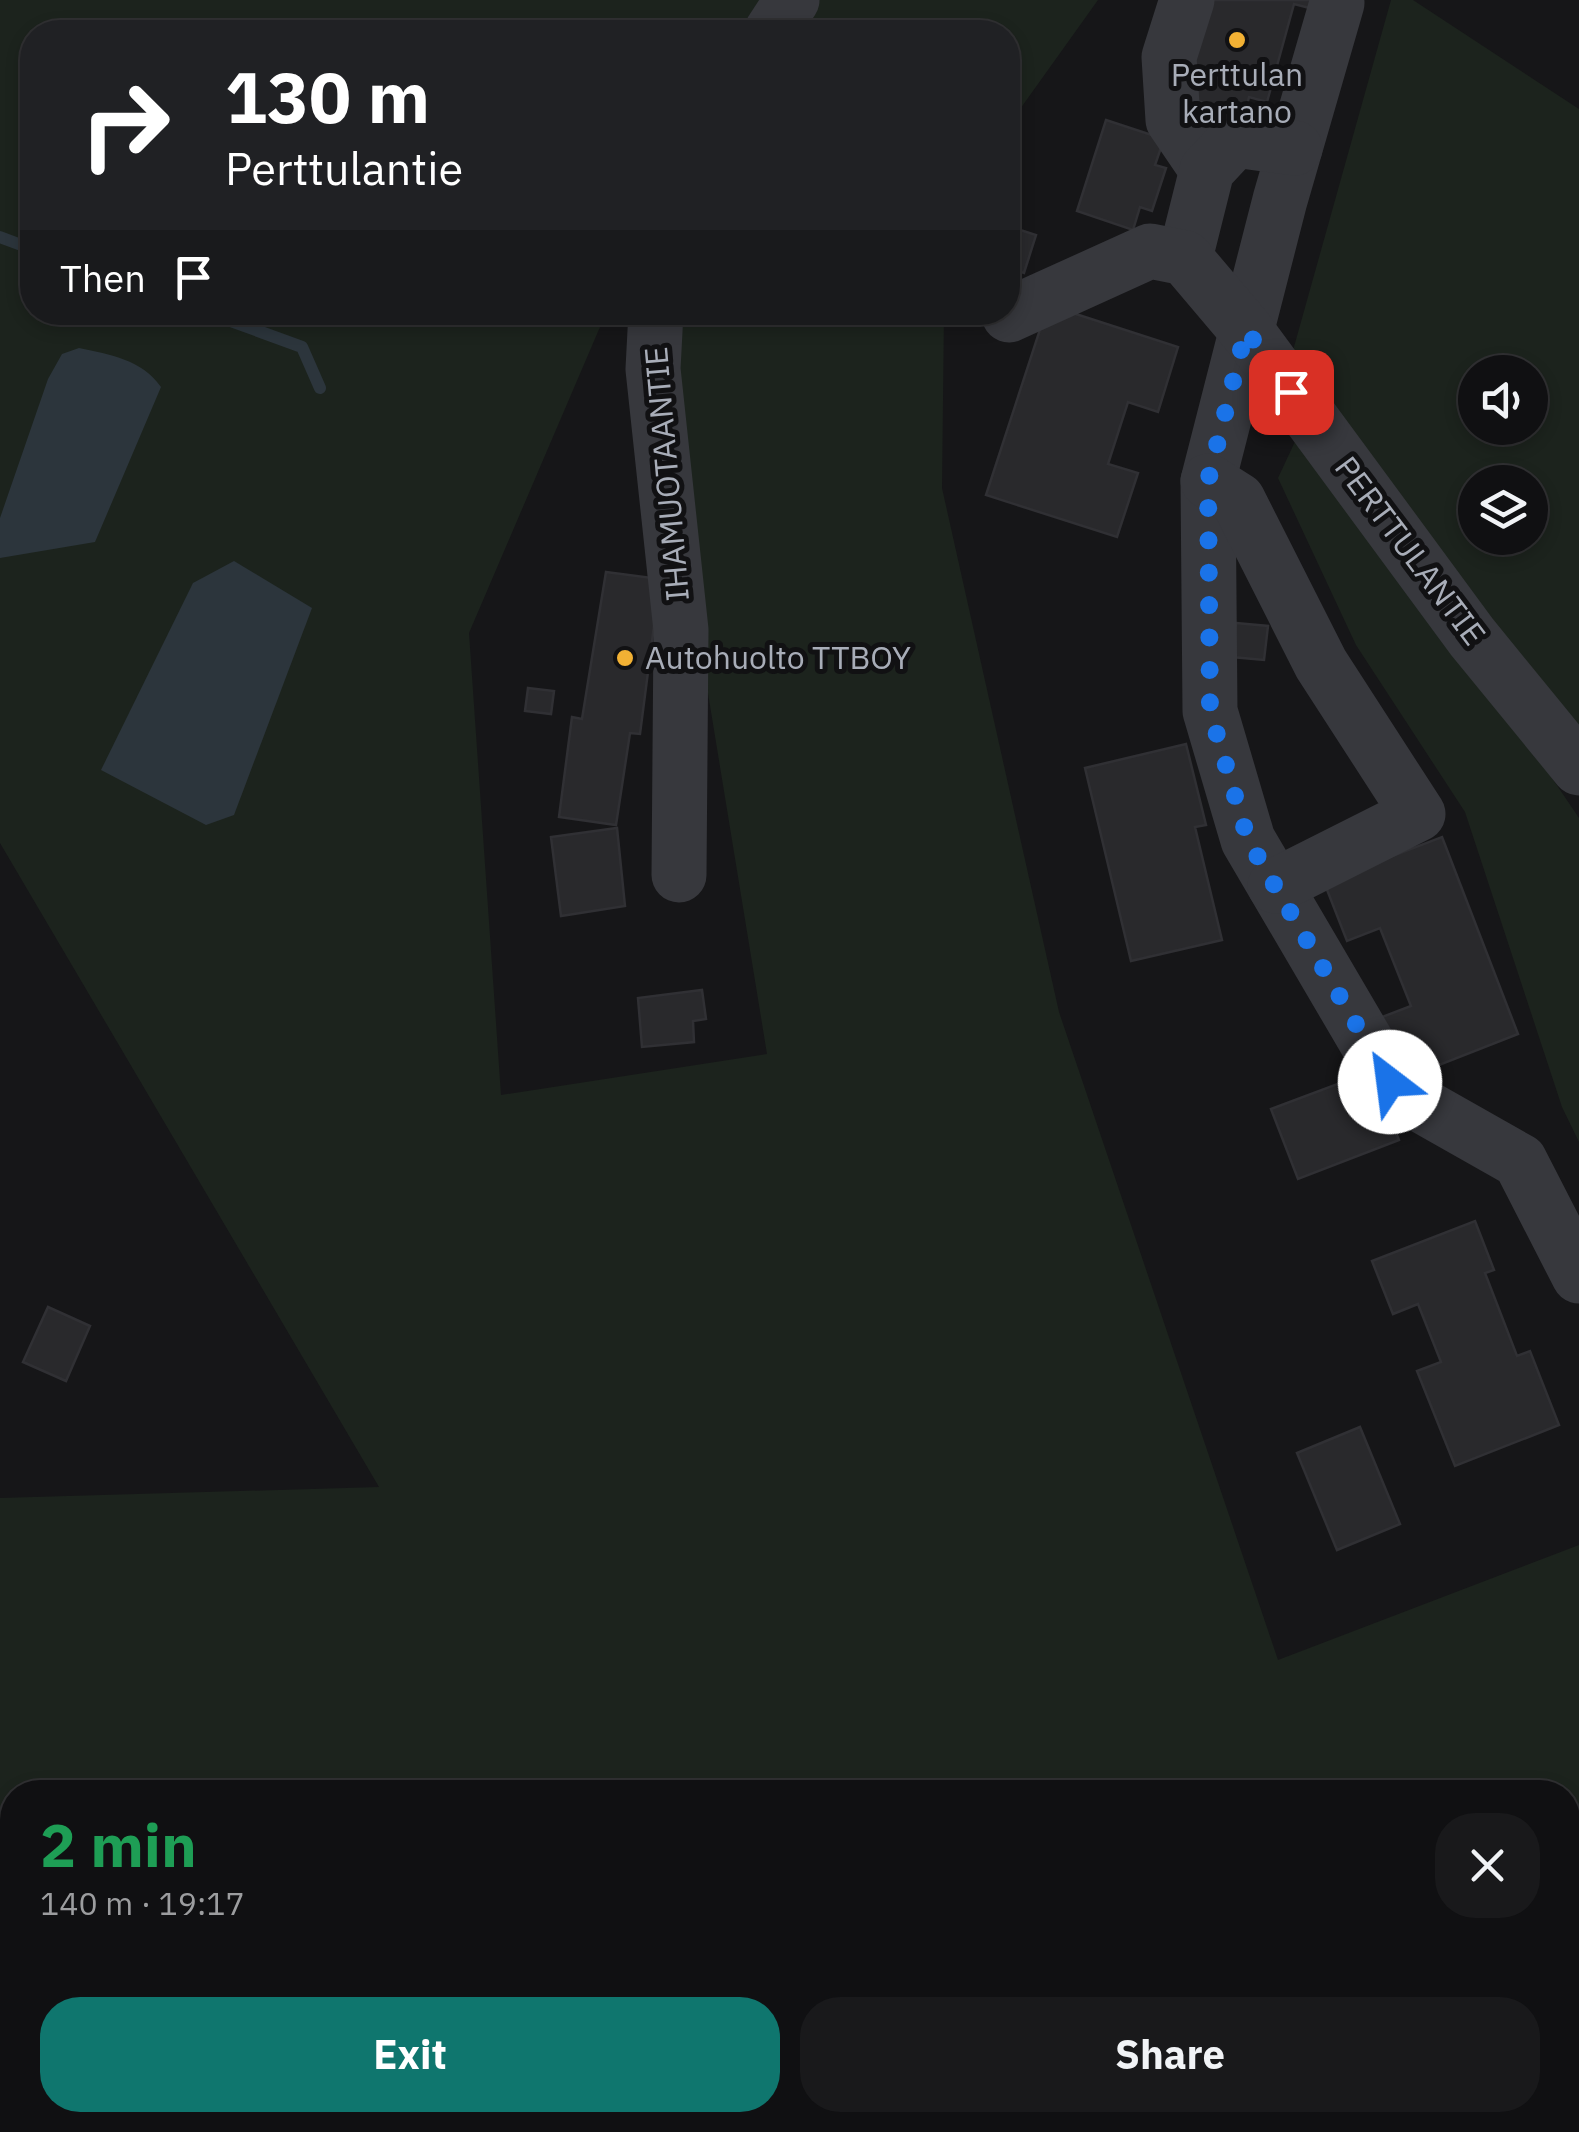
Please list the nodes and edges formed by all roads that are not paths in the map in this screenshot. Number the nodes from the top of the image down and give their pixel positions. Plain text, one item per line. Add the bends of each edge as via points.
1 (1187, 0) edge
2 (1337, 4) dead end
3 (1295, 148) junction
4 (1207, 170) junction
5 (1185, 258) junction
6 (1020, 311) edge
7 (655, 325) edge
8 (1246, 330) junction
9 (1208, 481) junction
10 (1579, 768) edge
11 (679, 875) dead end
12 (1275, 886) junction
13 (1579, 1276) edge

1 - 4 street via 1169,57 1172,120
2 - 3 street
3 - 4 street via 1235,140
3 - 8 street
4 - 5 street
5 - 6 street via 1150,251
5 - 8 street, PERTTULANTIE
7 - 11 street, IHAMUOTAANTIE via 652,369 681,630
8 - 9 street
8 - 10 street, PERTTULANTIE via 1472,638
9 - 12 street via 1210,711 1248,840
9 - 12 street via 1238,500 1321,664 1418,814
12 - 13 street via 1390,1082 1520,1161

